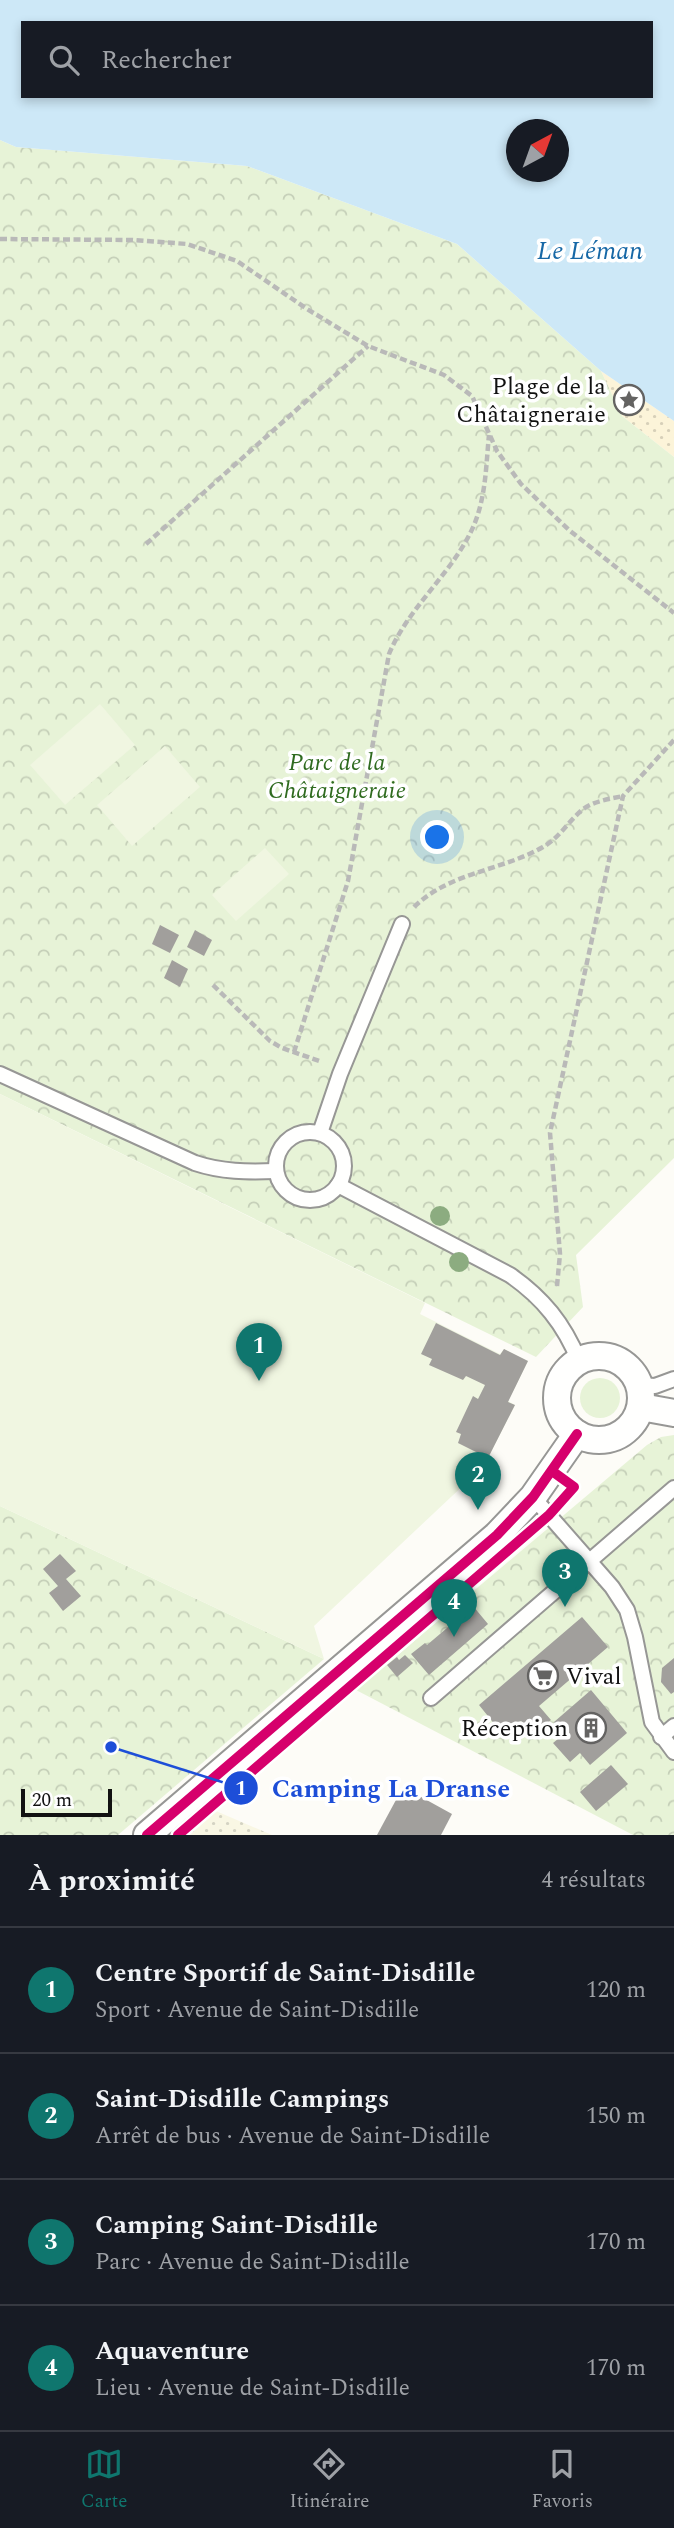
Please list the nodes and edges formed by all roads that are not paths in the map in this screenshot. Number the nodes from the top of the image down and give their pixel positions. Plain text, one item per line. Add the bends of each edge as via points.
1 (401, 924) road end
2 (0, 1074) edge
3 (320, 1133) junction
4 (276, 1171) junction
5 (338, 1185) junction
6 (579, 1361) junction
7 (674, 1379) edge
8 (640, 1396) junction
9 (674, 1413) edge
10 (577, 1434) junction
11 (674, 1488) edge
12 (534, 1497) junction
13 (589, 1561) junction
14 (431, 1698) dead end
15 (674, 1726) edge
16 (662, 1737) junction
17 (674, 1752) edge
18 (147, 1835) edge

1 - 3 lane
2 - 4 lane via 195,1163 231,1172
3 - 4 lane via 302,1132 288,1139 277,1155
3 - 5 lane via 342,1154 344,1170
4 - 5 lane via 286,1191 307,1200 324,1197
5 - 6 lane via 510,1275 554,1314
6 - 8 street via 597,1356 615,1359 630,1370
6 - 10 street via 565,1373 557,1396 561,1415
7 - 8 lane
8 - 9 street
8 - 10 street via 633,1424 613,1438 594,1440
10 - 12 street
11 - 13 lane
12 - 13 lane
12 - 18 street via 497,1535
13 - 14 lane
13 - 16 lane via 626,1610 652,1722
15 - 16 lane
16 - 17 lane

